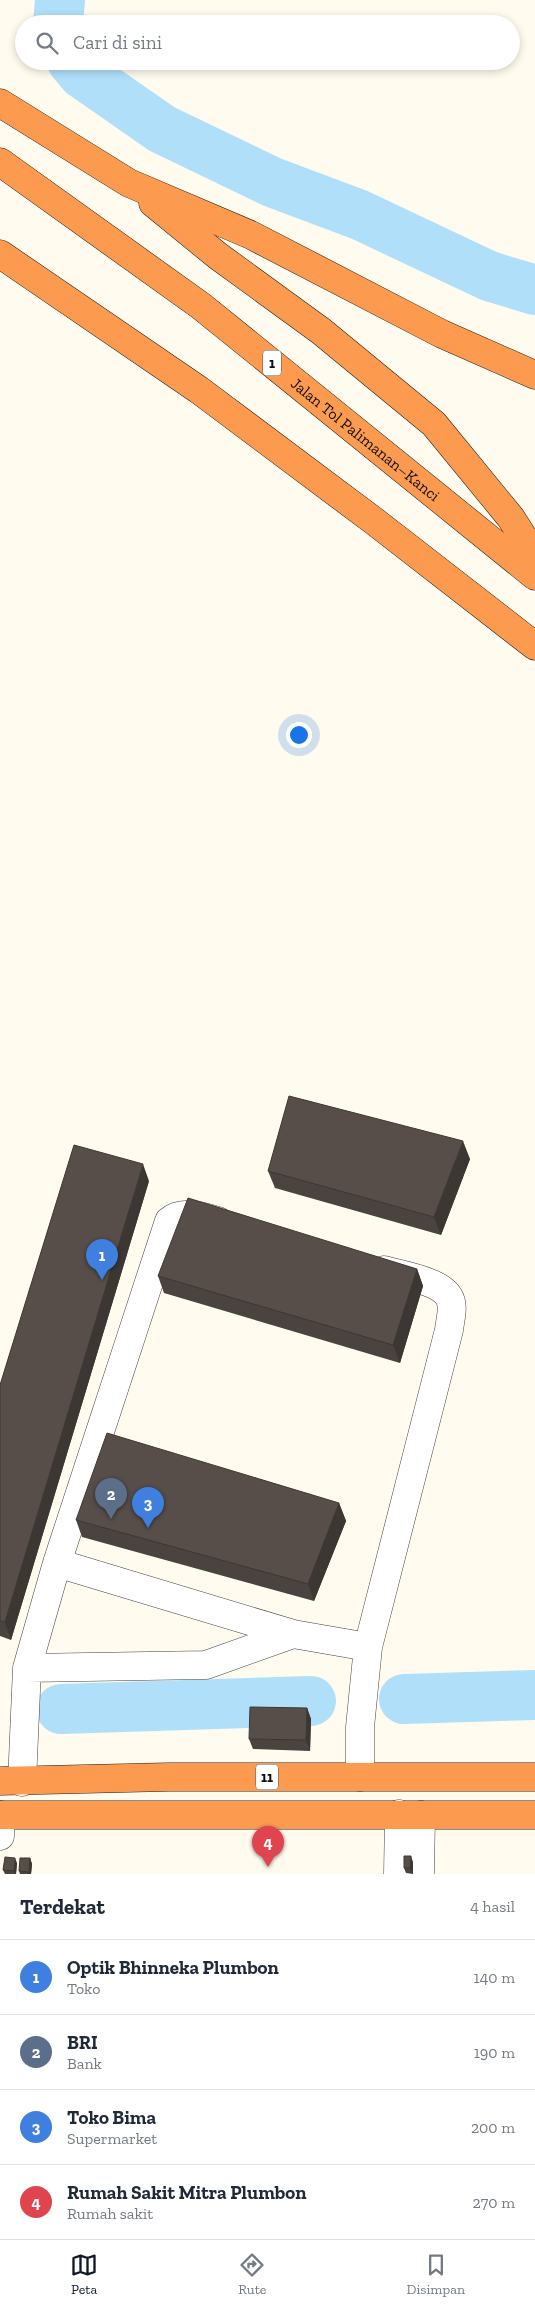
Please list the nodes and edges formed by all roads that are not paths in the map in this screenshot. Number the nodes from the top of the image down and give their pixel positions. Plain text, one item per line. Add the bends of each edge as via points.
1 (0, 103) edge
2 (0, 162) edge
3 (129, 183) junction
4 (0, 254) edge
5 (535, 375) edge
6 (535, 556) edge
7 (535, 576) edge
8 (535, 646) edge
9 (240, 1228) edge
10 (362, 1264) edge
11 (57, 1563) junction
12 (293, 1634) junction
13 (368, 1647) junction
14 (27, 1668) junction
15 (360, 1777) junction
16 (535, 1778) edge
17 (11, 1782) edge
18 (410, 1814) junction
19 (535, 1815) edge
20 (0, 1822) edge
21 (398, 1874) edge
22 (420, 1874) edge

1 - 3 highway
2 - 7 highway, Jalan Tol Palimanan–Kanci / 1 via 201,306
3 - 5 highway via 251,235 442,334
3 - 6 highway via 218,256 321,331 434,424 511,518
4 - 8 highway via 199,390
9 - 11 lane via 194,1215 176,1216 169,1221
10 - 13 lane via 437,1285 450,1298 452,1310
11 - 12 lane
11 - 14 lane
12 - 13 lane
12 - 14 lane via 206,1665
13 - 15 lane via 360,1727
14 - 17 lane
15 - 16 highway, 11
15 - 17 highway, 11 via 169,1777
18 - 19 highway
18 - 20 highway
18 - 21 lane
18 - 22 lane

